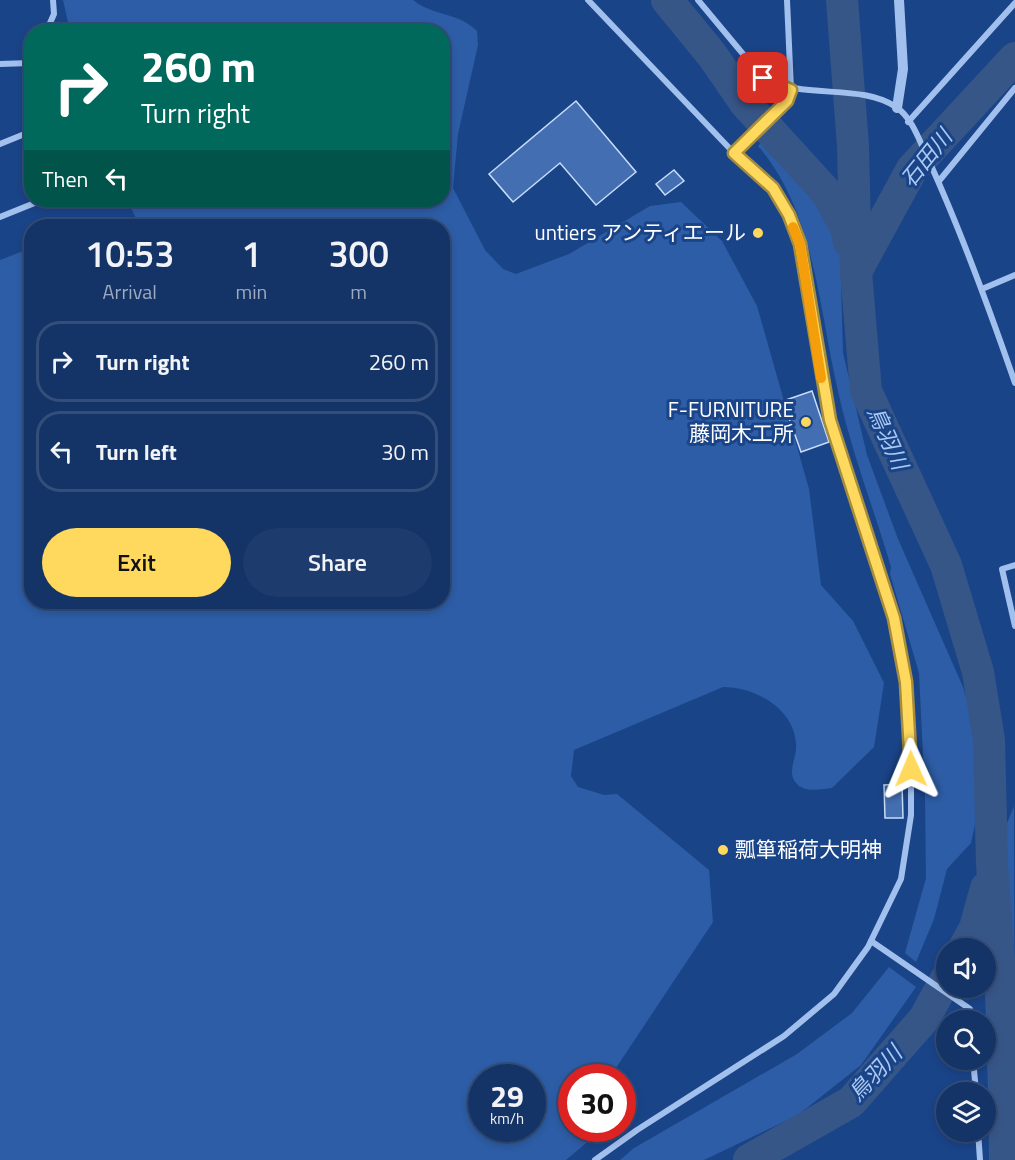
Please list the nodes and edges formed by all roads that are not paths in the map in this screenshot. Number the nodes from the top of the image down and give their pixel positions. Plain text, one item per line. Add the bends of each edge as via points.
1 (53, 0) edge
2 (588, 0) edge
3 (698, 0) edge
4 (787, 0) edge
5 (899, 0) edge
6 (1015, 3) edge
7 (50, 24) edge
8 (24, 62) edge
9 (0, 64) edge
10 (1015, 88) edge
11 (791, 90) junction
12 (892, 105) junction
13 (911, 124) junction
14 (24, 134) edge
15 (0, 144) edge
16 (734, 153) junction
17 (939, 181) junction
18 (25, 207) edge
19 (0, 217) edge
20 (1015, 275) edge
21 (982, 289) junction
22 (1015, 383) edge
23 (1015, 565) edge
24 (1015, 626) edge
25 (871, 941) junction
26 (970, 1010) edge
27 (979, 1142) edge
28 (595, 1160) edge
29 (981, 1160) edge

1 - 7 street
2 - 16 street
3 - 11 street via 763,78
4 - 11 street
5 - 12 street via 903,69
6 - 13 street
8 - 9 street
10 - 17 street
11 - 12 street via 860,95
11 - 16 street via 787,101
12 - 13 street
13 - 17 street
14 - 15 street
16 - 25 street via 773,188 800,244 830,420 894,618 906,682 911,815 901,879
17 - 21 street
18 - 19 street
20 - 21 street
21 - 22 street
23 - 24 street via 1002,569
25 - 26 street
25 - 28 street via 834,994 784,1036
27 - 29 street

